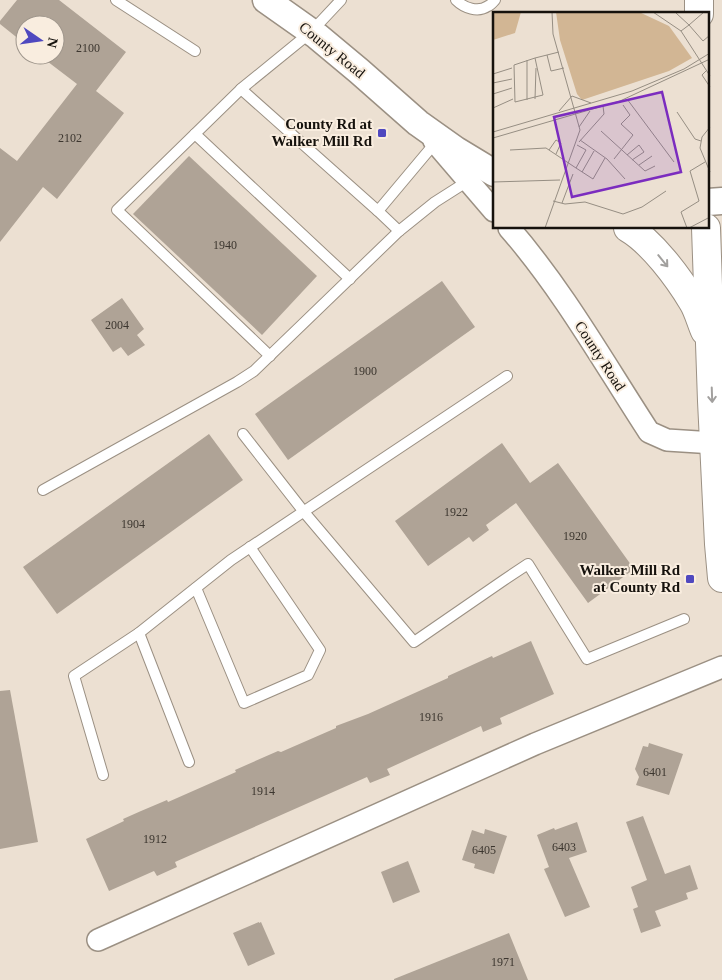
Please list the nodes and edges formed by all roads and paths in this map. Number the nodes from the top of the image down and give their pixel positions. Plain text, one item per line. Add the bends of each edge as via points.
1 (116, 0) edge
2 (266, 0) edge
3 (341, 0) edge
4 (456, 0) edge
5 (495, 0) edge
6 (311, 32) junction
7 (196, 51) dead end
8 (241, 89) junction
9 (418, 123) junction
10 (194, 134) junction
11 (435, 143) junction
12 (493, 172) edge
13 (468, 181) junction
14 (493, 210) edge
15 (378, 212) junction
16 (510, 229) edge
17 (630, 229) edge
18 (706, 229) edge
19 (399, 231) junction
20 (350, 279) junction
21 (710, 346) junction
22 (270, 356) junction
23 (507, 376) dead end
24 (244, 434) dead end
25 (714, 443) junction
26 (43, 490) dead end
27 (304, 512) junction
28 (250, 547) junction
29 (722, 578) edge
30 (196, 588) junction
31 (684, 619) dead end
32 (139, 633) junction
33 (722, 668) edge
34 (189, 762) dead end
35 (103, 775) dead end
36 (98, 940) dead end

1 - 7 lane
2 - 6 street, County Road
3 - 6 lane
4 - 5 lane via 473,10 487,7
6 - 8 lane
6 - 9 street, County Road
8 - 10 lane
8 - 15 lane
9 - 11 street, County Road
9 - 12 street, County Road
10 - 20 lane
10 - 22 lane via 117,210
11 - 13 street, County Road
11 - 15 lane
13 - 14 street, County Road
13 - 19 lane
15 - 19 lane
16 - 25 street, County Road via 577,320 649,432 667,440
17 -> 21 main road via 662,258 694,303
18 - 21 main road
19 - 20 lane
20 - 22 lane
21 -> 25 main road
22 - 26 lane via 237,382
23 - 27 lane
24 - 27 lane
25 - 29 main road
27 - 28 lane
27 - 31 lane via 414,642 528,564 586,659
28 - 30 lane
28 - 30 lane via 320,650 308,675 244,703
30 - 32 lane
32 - 34 lane
32 - 35 lane via 74,676
33 - 36 street via 535,744

